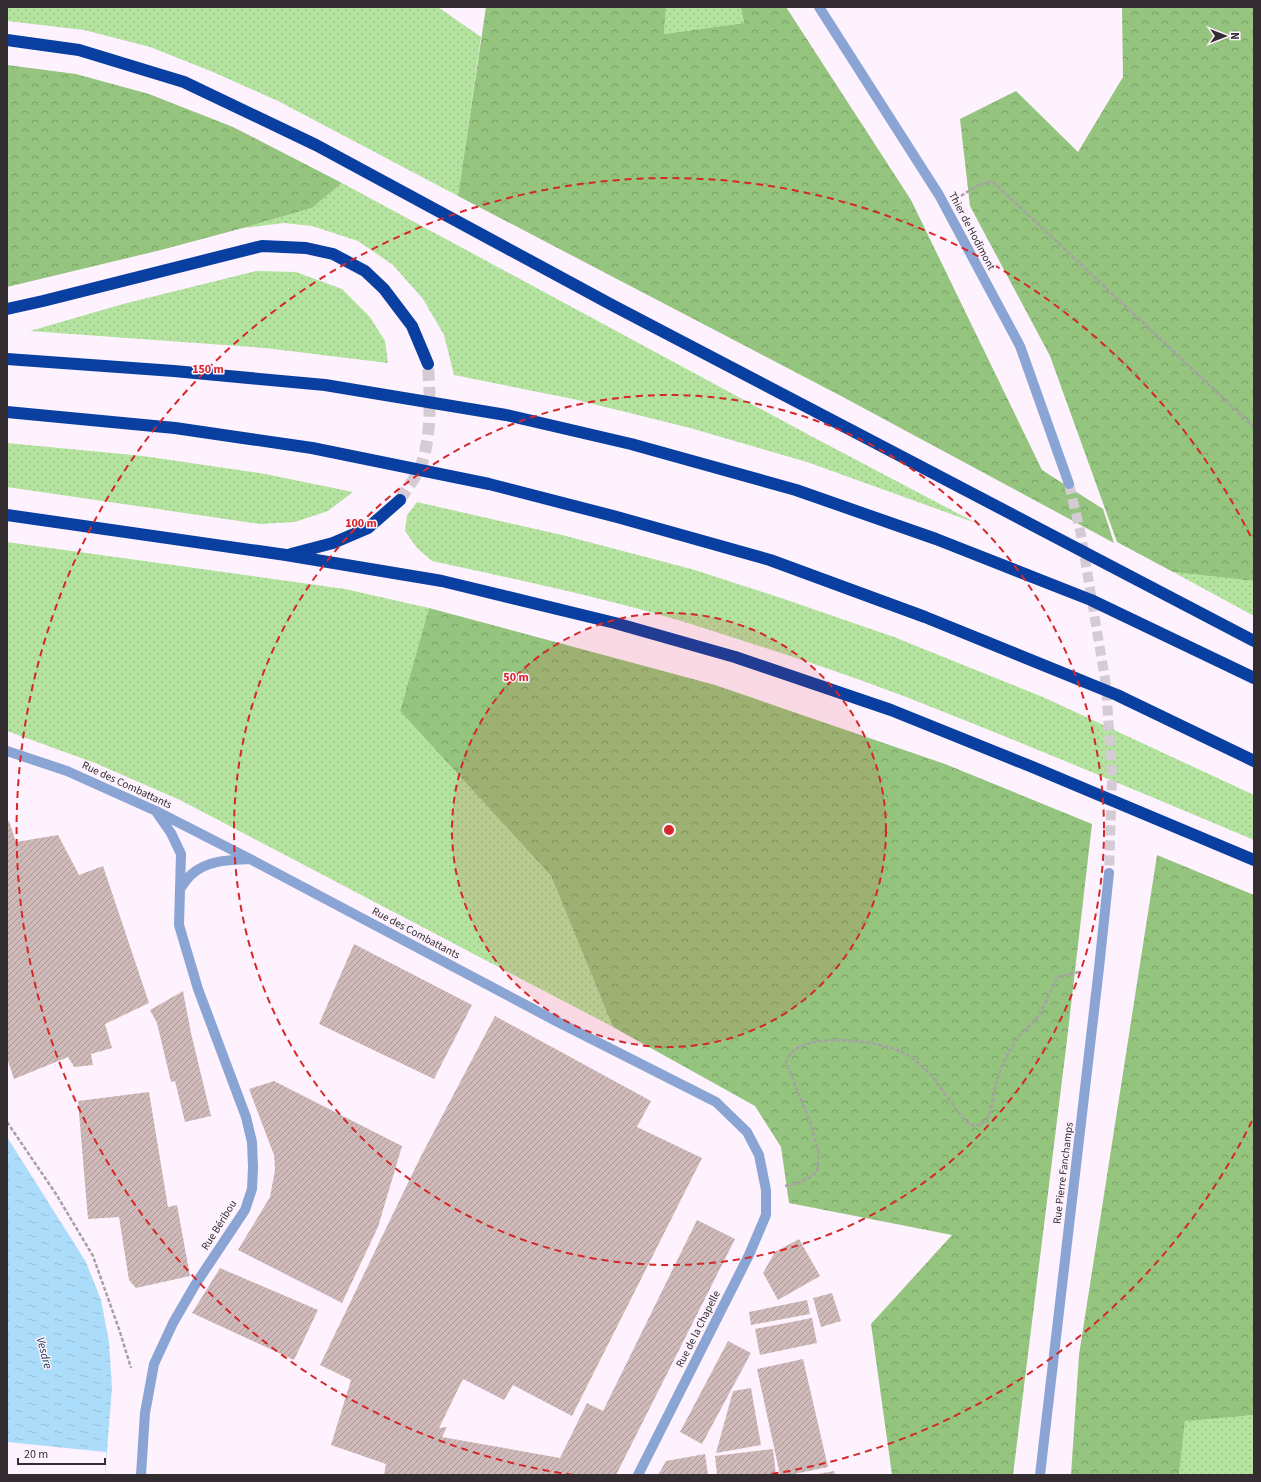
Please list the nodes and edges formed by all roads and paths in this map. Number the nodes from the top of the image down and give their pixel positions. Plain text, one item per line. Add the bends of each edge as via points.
1 (819, 7) edge
2 (7, 40) edge
3 (945, 207) junction
4 (7, 309) edge
5 (7, 360) edge
6 (428, 364) tunnel mouth
7 (7, 412) edge
8 (1254, 427) edge
9 (1069, 484) tunnel mouth
10 (400, 500) tunnel mouth
11 (7, 515) edge
12 (286, 555) junction
13 (1254, 641) edge
14 (1254, 678) edge
15 (7, 751) edge
16 (1254, 761) edge
17 (156, 811) junction
18 (250, 859) junction
19 (1254, 860) edge
20 (1109, 873) tunnel mouth
21 (180, 889) junction
22 (1099, 968) junction
23 (7, 1122) edge
24 (766, 1190) junction
25 (132, 1369) dead end
26 (141, 1475) edge
27 (638, 1475) edge
28 (1040, 1475) edge

1 - 3 street, Thier de Hodimont
2 - 13 highway via 79,50 184,82 316,145 619,309
3 - 8 path via 976,186 992,181
3 - 9 street, Thier de Hodimont via 1020,346
4 - 6 highway via 262,246 306,248 333,254 365,271 384,289 412,326
5 - 14 highway via 174,371 325,385 506,415 631,444 796,490 936,539 1091,600
7 - 16 highway via 175,428 312,448 489,484 617,517 770,560 925,617 1117,695
10 - 12 highway via 368,528 333,543
11 - 12 highway
12 - 19 highway via 442,582 615,623 735,657 891,710
15 - 17 street, Rue des Combattants via 67,770
17 - 18 street, Rue des Combattants
17 - 21 street, Rue Béribou via 181,854
18 - 21 street via 222,861 203,867 192,874
18 - 24 street, Rue des Combattants via 554,1020 716,1102 747,1132 759,1155
20 - 22 street, Rue Pierre Fanchamps
21 - 26 street, Rue Béribou via 178,925 200,996 246,1117 254,1167 252,1189 245,1210 195,1285 154,1364 145,1413
22 - 24 path via 1057,977 1035,1020 1010,1050 997,1079 986,1121 980,1125 971,1125 964,1119 926,1070 906,1054 881,1044 852,1040 817,1042 796,1050 786,1062 810,1122 819,1154 817,1172 796,1184
22 - 28 street, Rue Pierre Fanchamps
23 - 25 path via 56,1194 93,1256
24 - 27 street, Rue de la Chapelle via 766,1215 749,1254

